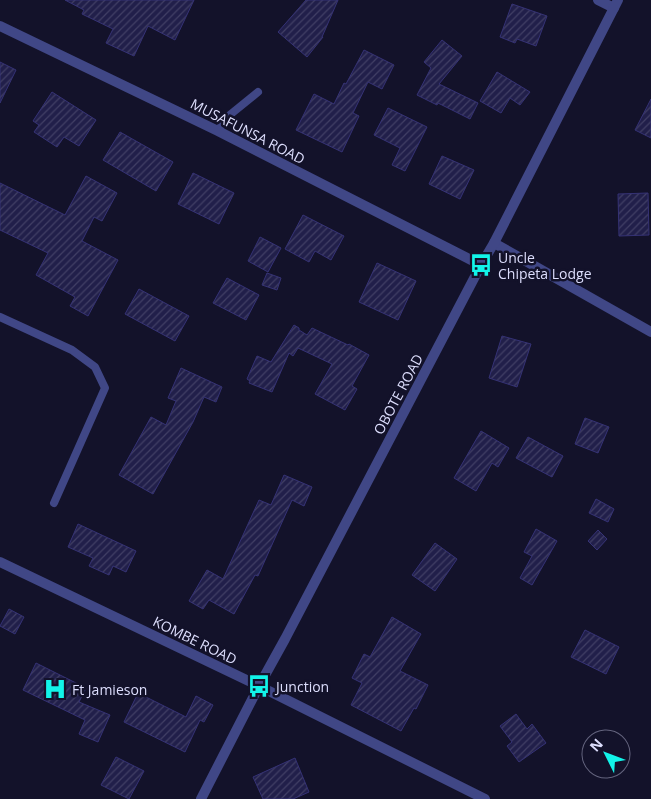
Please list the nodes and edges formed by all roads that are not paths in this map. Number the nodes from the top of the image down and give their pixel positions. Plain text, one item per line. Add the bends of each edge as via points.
1 (598, 0) edge
2 (616, 4) edge
3 (0, 26) edge
4 (258, 92) dead end
5 (218, 130) junction
6 (494, 242) junction
7 (482, 265) junction
8 (0, 317) edge
9 (651, 332) edge
10 (54, 503) dead end
11 (0, 562) edge
12 (260, 686) junction
13 (201, 799) edge
14 (485, 799) edge

1 - 2 street
2 - 6 street, OBOTE ROAD
3 - 5 street, MUSAFUNSA ROAD
4 - 5 lane via 226,118
5 - 7 street, MUSAFUNSA ROAD
6 - 7 street, OBOTE ROAD
6 - 9 street
7 - 12 street, OBOTE ROAD
8 - 10 lane via 72,350 95,366 105,388
11 - 12 street, KOMBE ROAD
12 - 13 street, OBOTE ROAD
12 - 14 street, KOMBE ROAD

